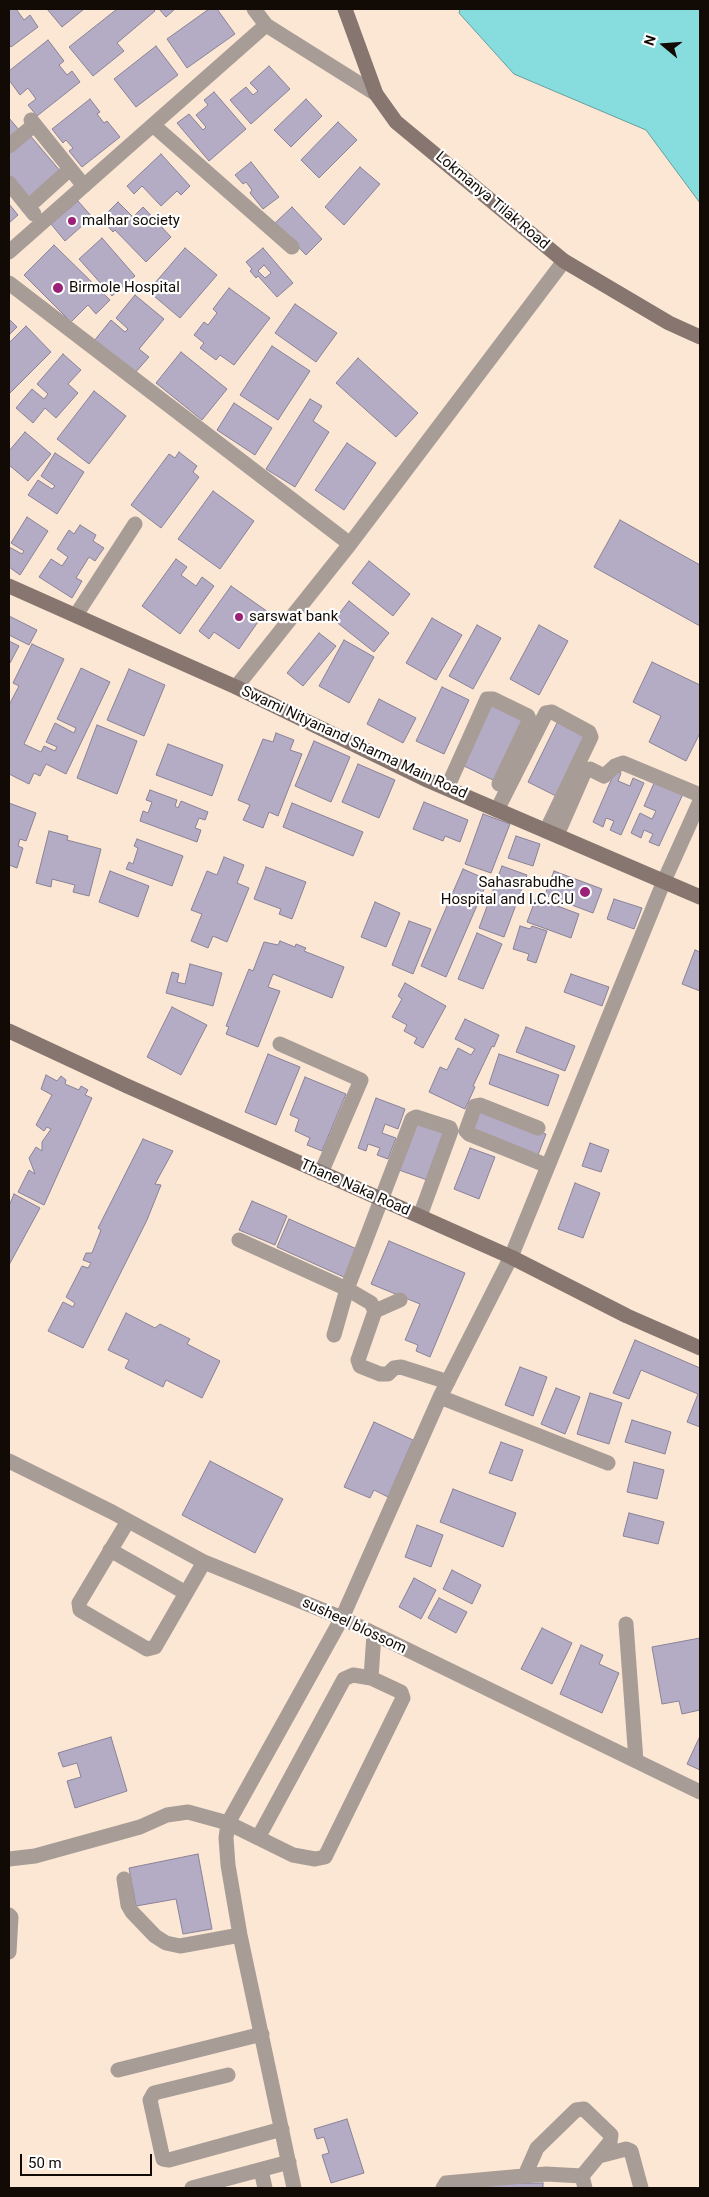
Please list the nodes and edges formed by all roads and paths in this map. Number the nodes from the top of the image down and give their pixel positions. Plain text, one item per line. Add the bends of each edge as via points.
1 (254, 9) edge
2 (345, 9) edge
3 (266, 25) junction
4 (376, 94) junction
5 (153, 125) junction
6 (9, 146) edge
7 (70, 169) junction
8 (9, 183) edge
9 (84, 186) junction
10 (28, 207) junction
11 (41, 223) junction
12 (292, 247) dead end
13 (9, 252) edge
14 (564, 261) junction
15 (9, 283) edge
16 (700, 337) edge
17 (135, 524) dead end
18 (350, 544) junction
19 (9, 586) edge
20 (76, 615) junction
21 (236, 687) junction
22 (447, 788) junction
23 (700, 796) edge
24 (700, 801) edge
25 (493, 808) junction
26 (552, 833) junction
27 (664, 881) junction
28 (700, 897) edge
29 (9, 1031) edge
30 (280, 1044) dead end
31 (538, 1128) dead end
32 (548, 1166) junction
33 (321, 1173) junction
34 (382, 1200) junction
35 (420, 1216) junction
36 (239, 1240) dead end
37 (511, 1257) junction
38 (347, 1289) junction
39 (400, 1300) dead end
40 (375, 1311) junction
41 (334, 1335) dead end
42 (700, 1348) edge
43 (448, 1382) junction
44 (440, 1396) junction
45 (9, 1461) edge
46 (608, 1463) dead end
47 (128, 1520) junction
48 (110, 1550) junction
49 (204, 1562) junction
50 (186, 1593) junction
51 (342, 1618) junction
52 (626, 1624) dead end
53 (374, 1634) junction
54 (371, 1678) junction
55 (636, 1761) junction
56 (700, 1792) edge
57 (228, 1822) junction
58 (258, 1838) junction
59 (9, 1859) edge
60 (124, 1879) dead end
61 (9, 1915) edge
62 (240, 1935) junction
63 (9, 1952) edge
64 (262, 2034) junction
65 (118, 2070) dead end
66 (228, 2075) dead end
67 (282, 2129) junction
68 (599, 2156) junction
69 (288, 2162) junction
70 (260, 2170) junction
71 (525, 2175) junction
72 (546, 2181) edge
73 (583, 2182) edge
74 (192, 2188) edge
75 (265, 2188) edge
76 (294, 2188) edge
77 (443, 2188) edge
78 (641, 2188) edge

1 - 3 street
2 - 4 street, Lokmanya Tilak Road
3 - 4 street
3 - 5 street
4 - 14 street, Lokmanya Tilak Road via 396,122
5 - 9 street
5 - 12 street
6 - 7 street via 32,122
7 - 9 street
7 - 10 street
8 - 10 street
9 - 11 street
10 - 11 street
11 - 13 street
14 - 16 street, Lokmanya Tilak Road via 669,323
14 - 18 street
15 - 18 street
17 - 20 street
18 - 21 street
19 - 20 street, Swami Nityanand Sharma Main Road
20 - 21 street, Swami Nityanand Sharma Main Road
21 - 22 street, Swami Nityanand Sharma Main Road
22 - 25 street, Swami Nityanand Sharma Main Road
22 - 25 street via 487,699 493,699 528,716 529,720
23 - 26 street via 624,763 604,776 590,768 585,771
24 - 27 street
25 - 26 street, Swami Nityanand Sharma Main Road
25 - 26 street via 546,713 552,712 589,732 591,737
26 - 27 street, Swami Nityanand Sharma Main Road
27 - 28 street, Swami Nityanand Sharma Main Road
27 - 32 street
29 - 33 street, Thane Naka Road
30 - 33 street via 361,1080
31 - 32 street via 480,1105 475,1106 466,1131
32 - 37 street
33 - 34 street, Thane Naka Road
34 - 35 street, Thane Naka Road
34 - 35 street via 412,1119 416,1117 450,1128
34 - 38 street
35 - 37 street, Thane Naka Road
36 - 38 street
37 - 42 street, Thane Naka Road via 627,1316
37 - 43 street
38 - 40 street via 371,1303
38 - 41 street
39 - 40 street
40 - 43 street via 358,1360 360,1366 380,1374 388,1374 401,1367
43 - 44 street
44 - 46 street
44 - 51 street
45 - 47 street, susheel blossom
47 - 48 street
47 - 49 street, susheel blossom
48 - 50 street
48 - 50 street via 78,1603 80,1610 148,1649 155,1647
49 - 50 street
49 - 51 street, susheel blossom
51 - 53 street, susheel blossom
51 - 57 street
52 - 55 street
53 - 54 street
53 - 55 street, susheel blossom
54 - 58 street via 353,1676 344,1680
54 - 58 street via 401,1692 403,1698 326,1857 315,1859 293,1855
55 - 56 street, susheel blossom
57 - 58 street
57 - 59 street via 188,1812 45,1853
57 - 62 street via 228,1864
60 - 62 street via 132,1912 166,1944 180,1946
61 - 63 street
62 - 64 street
64 - 65 street
64 - 67 street
66 - 67 street via 154,2093 150,2100 163,2158 169,2160
67 - 69 street
68 - 71 street via 610,2142 611,2135 584,2109 576,2110 538,2148
68 - 73 street
68 - 78 street via 626,2149 631,2151
69 - 70 street
69 - 76 street
70 - 74 street
70 - 75 street
71 - 72 street
71 - 77 street via 446,2183
72 - 73 street

